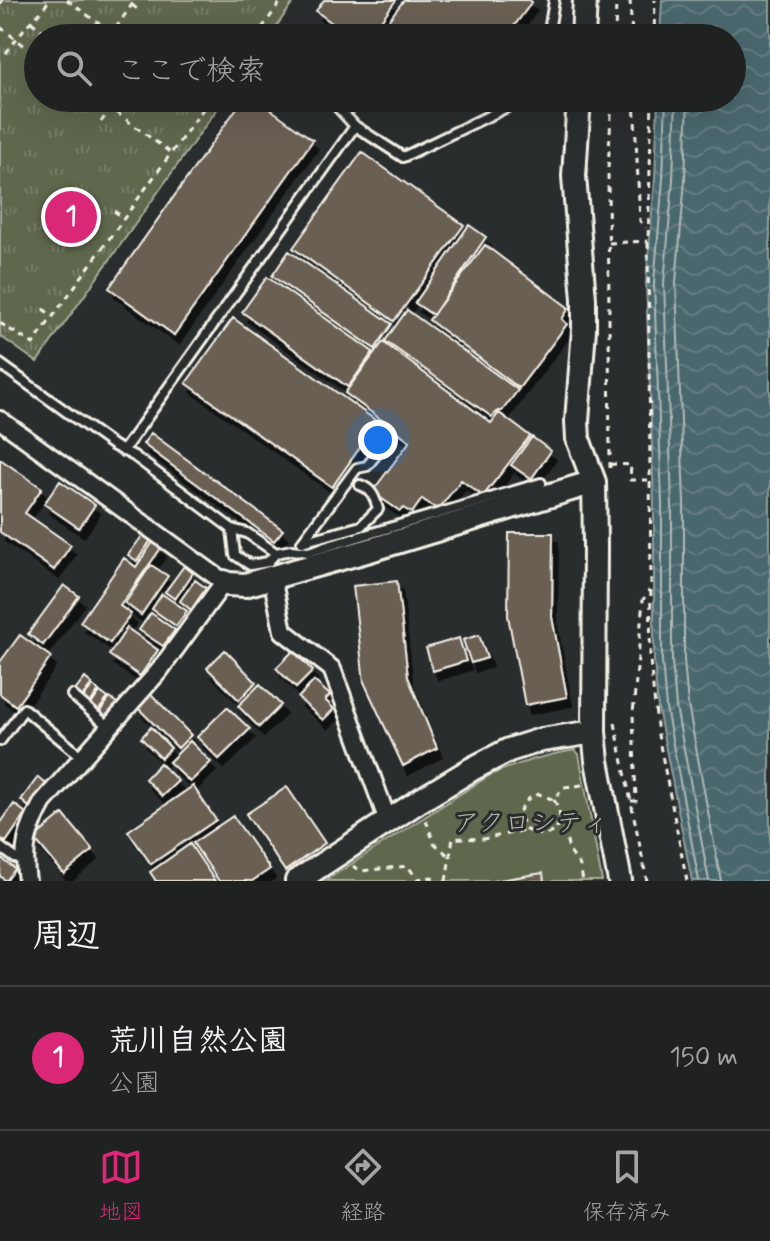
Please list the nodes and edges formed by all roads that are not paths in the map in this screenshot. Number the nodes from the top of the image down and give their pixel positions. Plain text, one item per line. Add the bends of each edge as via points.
1 (554, 0) edge
2 (585, 0) edge
3 (550, 24) edge
4 (584, 24) edge
5 (342, 112) edge
6 (497, 112) edge
7 (578, 112) edge
8 (355, 126) junction
9 (0, 364) edge
10 (0, 420) edge
11 (390, 437) dead end
12 (123, 451) junction
13 (602, 479) junction
14 (541, 483) dead end
15 (360, 485) dead end
16 (232, 529) junction
17 (302, 542) junction
18 (291, 550) junction
19 (276, 553) junction
20 (272, 577) junction
21 (224, 582) junction
22 (72, 695) dead end
23 (110, 728) junction
24 (594, 732) junction
25 (0, 741) edge
26 (83, 757) junction
27 (388, 821) junction
28 (0, 847) edge
29 (24, 860) junction
30 (27, 881) edge
31 (297, 881) edge
32 (620, 881) edge

1 - 3 lane
2 - 4 street
5 - 8 lane
6 - 8 lane via 403,157
7 - 13 street via 574,176 584,329 578,439
8 - 12 lane
9 - 12 lane
10 - 21 street
11 - 17 lane via 367,466 357,468
12 - 16 lane
13 - 20 street
13 - 24 street
14 - 18 lane via 308,552
15 - 17 lane via 376,498 378,509 370,519
16 - 19 lane
16 - 19 lane via 235,555 250,565 268,562
17 - 18 lane
18 - 19 lane
20 - 21 street via 245,585
20 - 27 street via 283,631 332,669
21 - 23 street
22 - 23 lane
23 - 26 street
24 - 27 street via 509,750
24 - 32 street
25 - 26 lane via 24,709
26 - 29 street via 43,802 26,841
27 - 31 street
28 - 29 lane
29 - 30 street

